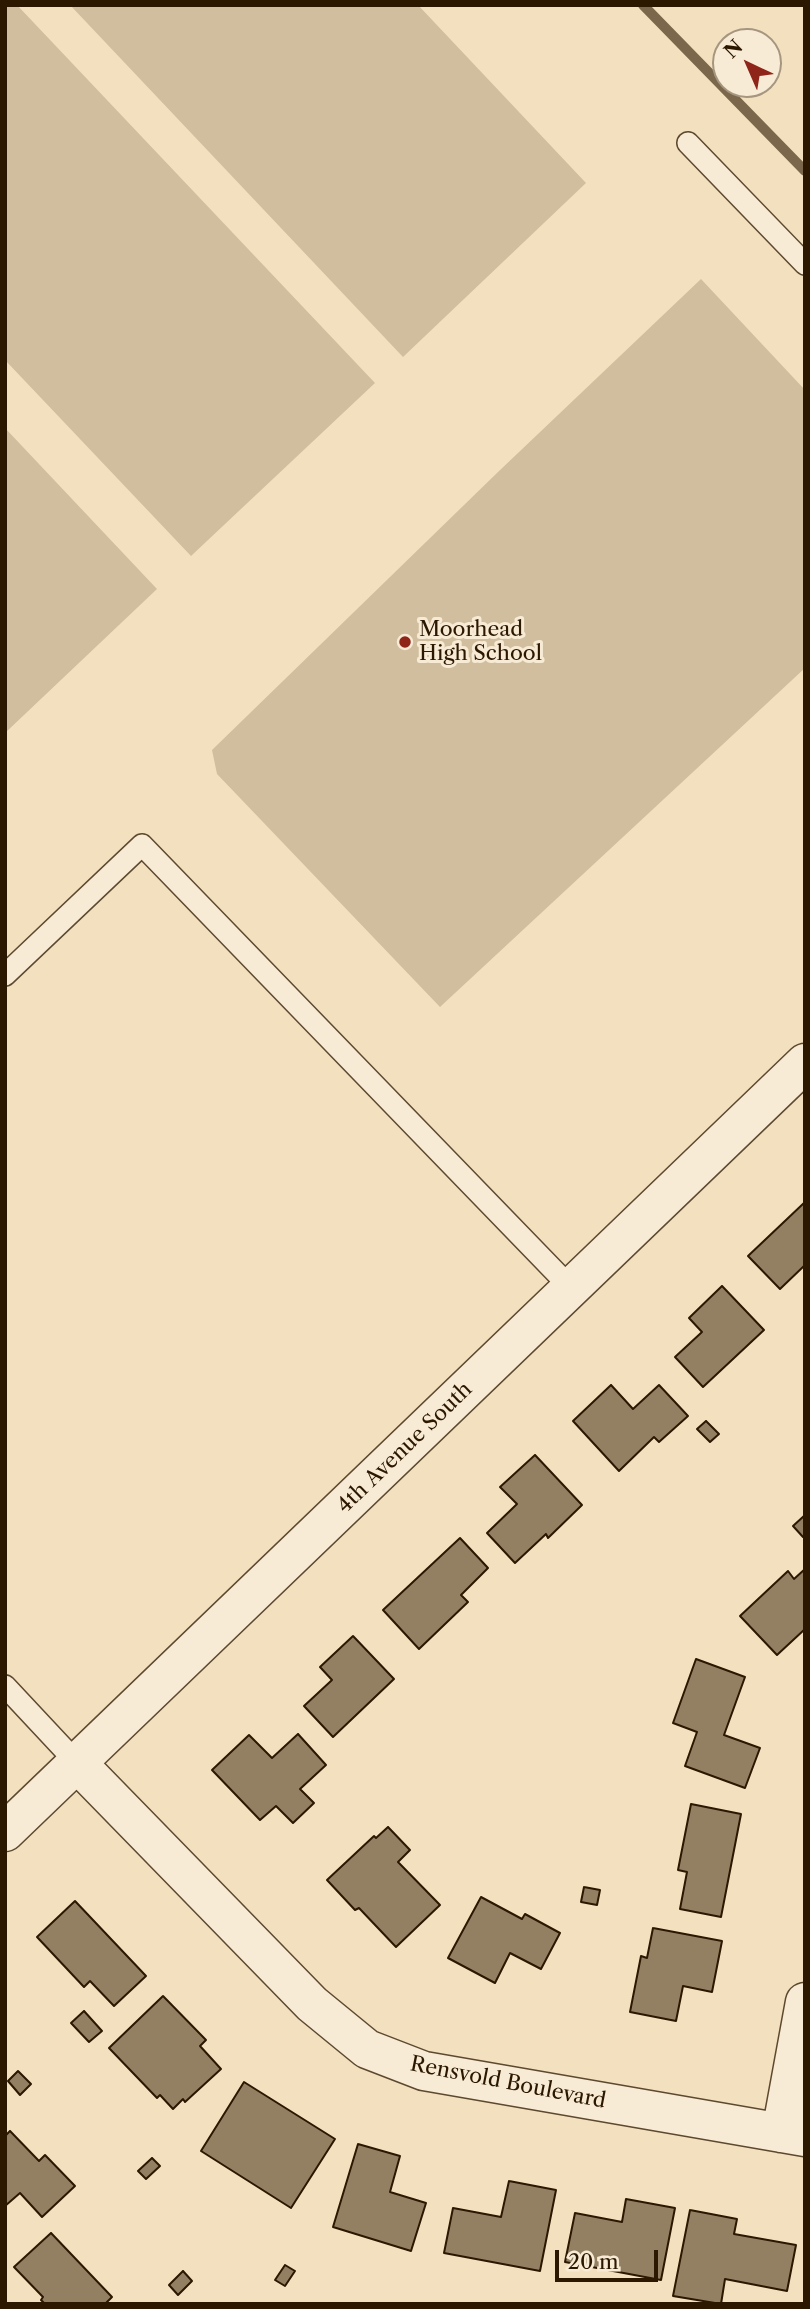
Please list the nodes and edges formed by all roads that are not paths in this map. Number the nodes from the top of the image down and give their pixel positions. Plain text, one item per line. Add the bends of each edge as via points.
1 (688, 143) dead end
2 (805, 264) edge
3 (5, 975) edge
4 (805, 1063) edge
5 (571, 1288) junction
6 (5, 1686) edge
7 (77, 1763) junction
8 (5, 1832) edge
9 (805, 2002) edge
10 (793, 2135) edge

1 - 2 lane
3 - 5 lane via 142,845
4 - 5 street, 4th Avenue South
5 - 7 street, 4th Avenue South
6 - 7 lane
7 - 8 street, 4th Avenue South
7 - 10 street, Rensvold Boulevard via 312,2004 368,2049 424,2071
9 - 10 street

